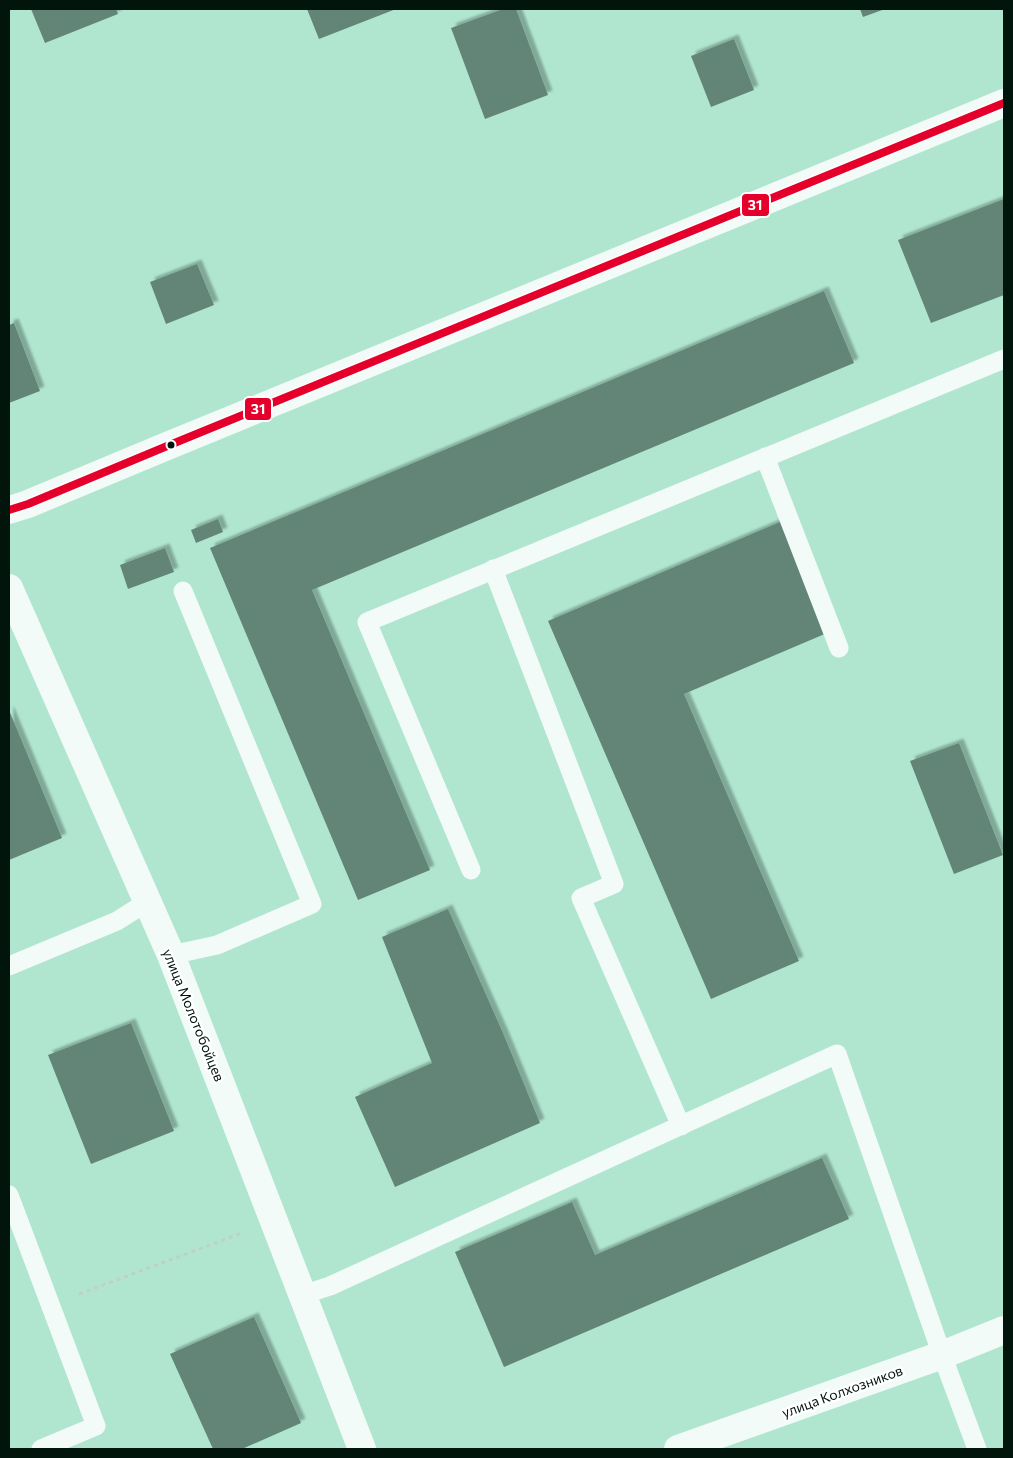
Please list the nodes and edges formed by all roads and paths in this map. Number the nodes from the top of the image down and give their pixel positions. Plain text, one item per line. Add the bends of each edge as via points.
1 (1004, 103) edge
2 (1004, 359) edge
3 (765, 457) junction
4 (9, 510) edge
5 (493, 569) junction
6 (9, 588) edge
7 (183, 591) dead end
8 (839, 648) dead end
9 (471, 870) dead end
10 (147, 902) junction
11 (171, 955) junction
12 (9, 966) edge
13 (681, 1126) junction
14 (9, 1195) edge
15 (274, 1219) junction
16 (302, 1295) junction
17 (50, 1305) junction
18 (1004, 1330) edge
19 (942, 1355) junction
20 (41, 1449) edge
21 (362, 1449) edge
22 (678, 1449) edge
23 (977, 1449) edge

1 - 4 street
2 - 3 lane
3 - 5 lane
3 - 8 lane
5 - 9 lane via 367,622
5 - 13 lane via 614,884 581,898
6 - 10 street, улица Молотобойцев
7 - 11 lane via 312,904 216,945
10 - 11 street, улица Молотобойцев
10 - 12 lane via 117,921
11 - 15 street, улица Молотобойцев
13 - 16 lane via 330,1286
13 - 19 lane via 837,1054
14 - 17 lane
15 - 16 street, улица Молотобойцев
15 - 17 path
16 - 21 street, улица Молотобойцев
17 - 20 lane via 96,1426
18 - 19 street, улица Колхозников
19 - 22 street, улица Колхозников
19 - 23 lane

